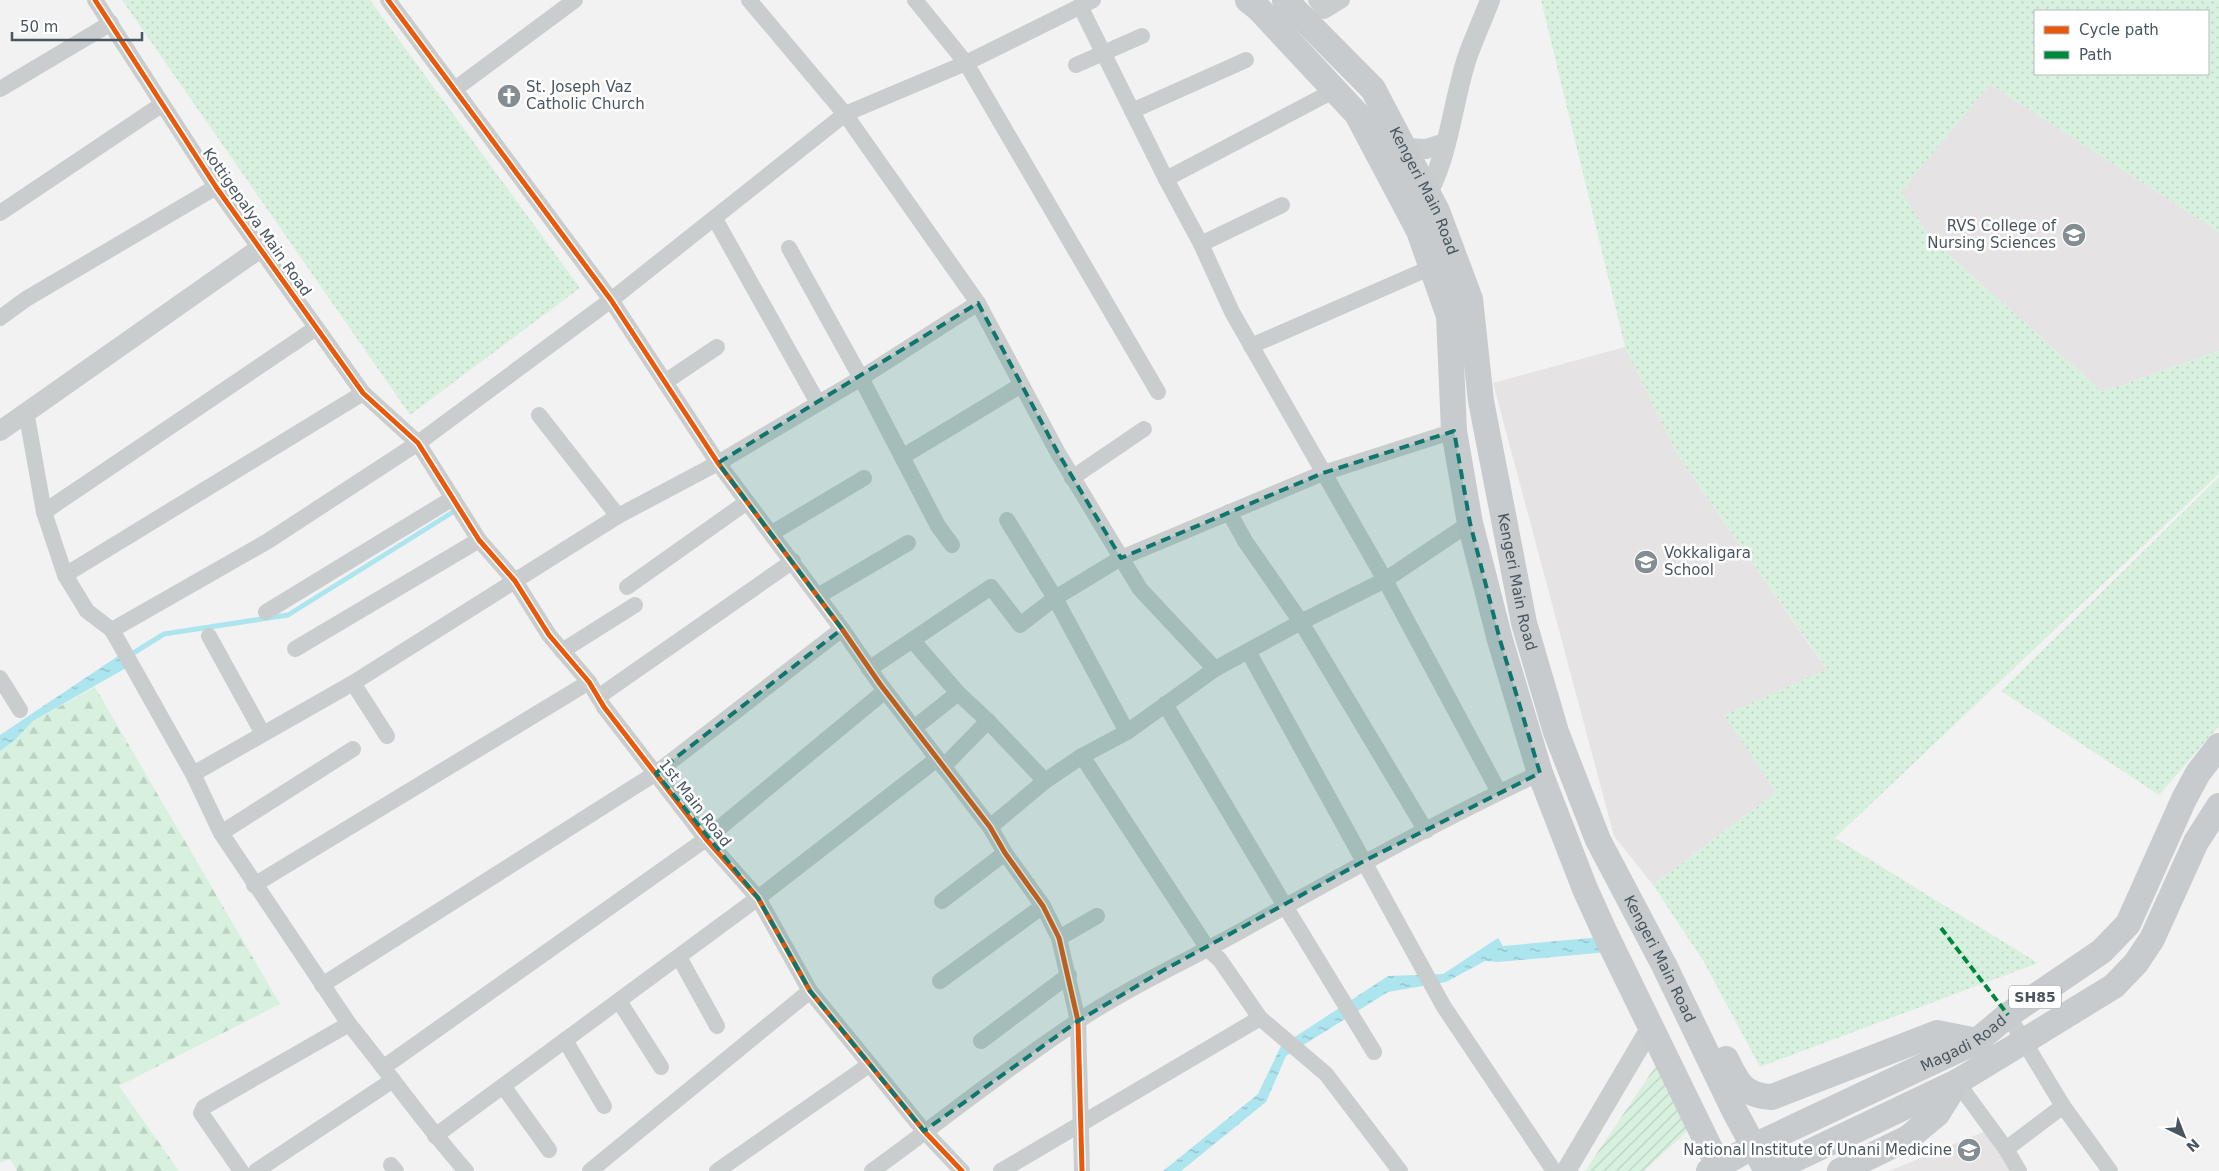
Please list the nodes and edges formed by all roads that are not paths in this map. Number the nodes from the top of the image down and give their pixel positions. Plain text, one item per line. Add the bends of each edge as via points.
1 (95, 0) edge
2 (388, 0) edge
3 (575, 0) edge
4 (749, 0) edge
5 (914, 0) edge
6 (1248, 0) edge
7 (1285, 0) edge
8 (1342, 0) edge
9 (1490, 0) edge
10 (1087, 3) edge
11 (557, 5) edge
12 (1317, 13) edge
13 (111, 23) junction
14 (1142, 36) dead end
15 (1104, 53) junction
16 (1246, 60) dead end
17 (966, 63) junction
18 (1076, 65) dead end
19 (0, 89) edge
20 (455, 89) junction
21 (1335, 90) junction
22 (162, 105) junction
23 (1132, 111) junction
24 (845, 114) junction
25 (1445, 143) junction
26 (1405, 148) junction
27 (1166, 179) junction
28 (216, 188) junction
29 (1428, 193) junction
30 (1282, 205) dead end
31 (0, 212) edge
32 (715, 219) junction
33 (1413, 219) junction
34 (1201, 244) junction
35 (789, 248) dead end
36 (259, 249) junction
37 (1432, 267) junction
38 (611, 300) junction
39 (978, 303) junction
40 (0, 318) edge
41 (316, 328) junction
42 (1251, 346) junction
43 (717, 347) dead end
44 (861, 378) junction
45 (665, 382) junction
46 (1021, 384) junction
47 (1158, 392) dead end
48 (363, 393) junction
49 (818, 403) junction
50 (26, 411) junction
51 (539, 415) dead end
52 (1144, 429) dead end
53 (0, 431) edge
54 (1454, 431) junction
55 (418, 443) junction
56 (902, 456) junction
57 (718, 463) junction
58 (1323, 472) junction
59 (864, 478) dead end
60 (1072, 478) junction
61 (453, 498) junction
62 (747, 502) junction
63 (44, 512) junction
64 (1229, 512) junction
65 (618, 516) junction
66 (1007, 520) dead end
67 (1470, 523) junction
68 (772, 533) junction
69 (479, 540) junction
70 (908, 543) dead end
71 (952, 546) dead end
72 (1121, 558) junction
73 (793, 561) junction
74 (65, 575) junction
75 (1385, 580) junction
76 (515, 581) junction
77 (627, 588) dead end
78 (818, 596) junction
79 (1055, 598) junction
80 (635, 605) dead end
81 (266, 612) dead end
82 (1300, 622) junction
83 (842, 629) junction
84 (112, 630) junction
85 (209, 636) dead end
86 (913, 641) junction
87 (295, 649) dead end
88 (562, 651) junction
89 (1248, 651) junction
90 (870, 669) junction
91 (1215, 669) junction
92 (0, 678) edge
93 (589, 682) junction
94 (353, 683) junction
95 (885, 690) junction
96 (958, 693) junction
97 (598, 697) junction
98 (1165, 704) junction
99 (20, 710) dead end
100 (988, 721) junction
101 (914, 728) junction
102 (1127, 732) junction
103 (263, 734) junction
104 (387, 736) dead end
105 (2219, 746) edge
106 (353, 749) dead end
107 (1082, 756) junction
108 (940, 763) junction
109 (656, 773) junction
110 (1540, 773) junction
111 (193, 774) junction
112 (1045, 781) junction
113 (1499, 792) junction
114 (2219, 806) edge
115 (990, 827) junction
116 (1426, 831) junction
117 (221, 833) junction
118 (706, 839) junction
119 (1005, 853) junction
120 (1364, 861) junction
121 (254, 885) junction
122 (758, 898) junction
123 (942, 901) dead end
124 (1043, 906) junction
125 (1284, 906) junction
126 (1097, 916) dead end
127 (1060, 938) junction
128 (1208, 949) junction
129 (679, 957) junction
130 (1664, 965) junction
131 (1069, 975) junction
132 (940, 981) dead end
133 (322, 985) junction
134 (810, 991) junction
135 (619, 1000) junction
136 (2008, 1015) junction
137 (1260, 1018) junction
138 (1078, 1021) junction
139 (349, 1024) junction
140 (717, 1026) dead end
141 (1651, 1027) junction
142 (566, 1040) junction
143 (980, 1041) dead end
144 (1977, 1041) junction
145 (2024, 1042) junction
146 (1374, 1052) dead end
147 (869, 1065) junction
148 (661, 1067) dead end
149 (389, 1073) junction
150 (1956, 1082) junction
151 (503, 1086) junction
152 (604, 1106) dead end
153 (2063, 1106) junction
154 (1081, 1123) junction
155 (924, 1131) junction
156 (434, 1136) junction
157 (1754, 1146) junction
158 (2006, 1149) junction
159 (549, 1150) dead end
160 (1716, 1169) edge
161 (241, 1171) edge
162 (256, 1171) edge
163 (466, 1171) edge
164 (590, 1171) edge
165 (717, 1171) edge
166 (872, 1171) edge
167 (962, 1171) edge
168 (1001, 1171) edge
169 (1082, 1171) edge
170 (1400, 1171) edge
171 (1554, 1171) edge
172 (1566, 1171) edge
173 (1768, 1171) edge
174 (1840, 1171) edge
175 (2019, 1171) edge
176 (2110, 1171) edge

1 - 13 street, Kottigepalya Main Road
2 - 20 street
3 - 11 street
4 - 24 street
5 - 17 street
6 - 21 main road, Kengeri Main Road
7 - 12 main road, Kengeri Main Road
8 - 12 street
9 - 25 street via 1467,58
10 - 15 street
10 - 17 street
11 - 20 street
12 - 26 main road, Kengeri Main Road via 1374,88
13 - 19 street
13 - 22 street, Kottigepalya Main Road
14 - 15 street
15 - 18 street
15 - 23 street
16 - 23 street
17 - 24 street
17 - 47 street
20 - 38 street
21 - 27 street
21 - 33 main road, Kengeri Main Road via 1357,114
22 - 28 street, Kottigepalya Main Road
22 - 31 street
23 - 27 street
24 - 32 street
24 - 39 street
25 - 26 street via 1426,150
25 - 29 street
26 - 29 main road, Kengeri Main Road
27 - 34 street
28 - 36 street, Kottigepalya Main Road
28 - 40 street via 26,299
29 - 33 street
29 - 130 main road, Kengeri Main Road via 1470,299 1481,401 1524,623 1556,732 1598,840
30 - 34 street
32 - 38 street
32 - 49 street
33 - 37 main road, Kengeri Main Road
34 - 42 street
35 - 44 street
36 - 41 street, Kottigepalya Main Road
36 - 50 street
37 - 42 street
37 - 54 main road, Kengeri Main Road via 1449,316
38 - 45 street
38 - 55 street
39 - 44 street
39 - 46 street
41 - 48 street, Kottigepalya Main Road
41 - 63 street
42 - 58 street
43 - 45 street
44 - 49 street
44 - 56 street
45 - 57 street
46 - 56 street
46 - 60 street
48 - 55 street, Kottigepalya Main Road
48 - 74 street
49 - 57 street
50 - 53 street
50 - 63 street
51 - 65 street
52 - 60 street
54 - 58 street
54 - 67 main road, Kengeri Main Road
55 - 61 street, 1st Main Road
55 - 84 street via 268,541
56 - 71 street via 938,526
57 - 62 street
57 - 65 street
58 - 64 street
58 - 75 street
59 - 68 street
60 - 72 street
61 - 69 street, 1st Main Road
61 - 81 street
62 - 68 street
62 - 77 street
63 - 74 street
64 - 72 street
64 - 82 street via 1244,541
65 - 76 street
66 - 79 street
67 - 75 street
67 - 110 main road, Kengeri Main Road via 1500,640
68 - 73 street
69 - 76 street, 1st Main Road
69 - 87 street
70 - 78 street
72 - 79 street
72 - 91 street via 1140,589
73 - 78 street
73 - 97 street
74 - 84 street via 87,611
75 - 82 street
75 - 113 street
76 - 88 street, 1st Main Road
76 - 94 street
78 - 83 street
79 - 86 street via 1020,625 991,587
79 - 102 street
80 - 88 street
82 - 89 street
82 - 116 street
83 - 90 street
83 - 109 street
84 - 111 street
85 - 103 street
86 - 90 street
86 - 96 street
88 - 93 street, 1st Main Road
89 - 91 street
89 - 120 street
90 - 95 street
91 - 98 street
92 - 99 street
93 - 97 street, 1st Main Road
93 - 121 street
94 - 103 street
94 - 104 street
95 - 101 street
95 - 118 street
96 - 100 street
96 - 101 street
97 - 109 street, 1st Main Road
98 - 102 street
98 - 125 street
100 - 108 street
100 - 112 street
101 - 108 street
102 - 107 street
103 - 111 street
105 - 136 main road, Magadi Road / SH85 via 2198,773 2184,799 2128,924 2102,951
106 - 117 street
107 - 112 street
107 - 128 street
108 - 115 street
108 - 122 street
109 - 118 street, 1st Main Road
109 - 133 street
110 - 113 street
110 - 141 main road, Kengeri Main Road via 1588,897
111 - 117 street
112 - 115 street
113 - 116 street
114 - 145 main road, Magadi Road / SH85 via 2196,842 2152,939 2136,963 2100,996
115 - 119 street
116 - 120 street
117 - 121 street
118 - 122 street, 1st Main Road
118 - 149 street
119 - 123 street
119 - 124 street
120 - 125 street
120 - 171 street via 1444,1007
121 - 133 street
122 - 129 street
122 - 134 street, 1st Main Road
124 - 127 street
124 - 132 street
125 - 128 street
125 - 146 street
126 - 127 street
127 - 131 street
128 - 137 street via 1220,960
128 - 138 street via 1162,970
129 - 135 street
129 - 140 street
130 - 144 main road via 1693,986 1736,1078 1742,1087 1760,1097 1772,1097 1937,1033
130 - 157 main road, Kengeri Main Road
131 - 138 street
131 - 143 street
133 - 139 street
134 - 147 street, 1st Main Road
134 - 164 street
135 - 142 street
135 - 148 street
136 - 144 main road, Magadi Road / SH85
136 - 145 street
137 - 154 street
137 - 170 street via 1326,1074
138 - 154 street
138 - 155 street
139 - 149 street
139 - 161 street via 204,1107 201,1113
141 - 160 main road, Kengeri Main Road
141 - 172 street
142 - 151 street
142 - 152 street
144 - 157 main road, Magadi Road / SH85
145 - 150 main road, Magadi Road / SH85
145 - 153 street
147 - 155 street, 1st Main Road
147 - 165 street
149 - 156 street
149 - 162 street
150 - 158 street
150 - 173 main road, Magadi Road / SH85
150 - 174 main road via 1937,1114 1908,1138
151 - 156 street
151 - 159 street
153 - 158 street
153 - 176 street
154 - 168 street
154 - 169 street
155 - 166 street
155 - 167 street, 1st Main Road
156 - 163 street
157 - 160 main road, Magadi Road / SH85
157 - 173 main road, Kengeri Main Road
158 - 175 street

